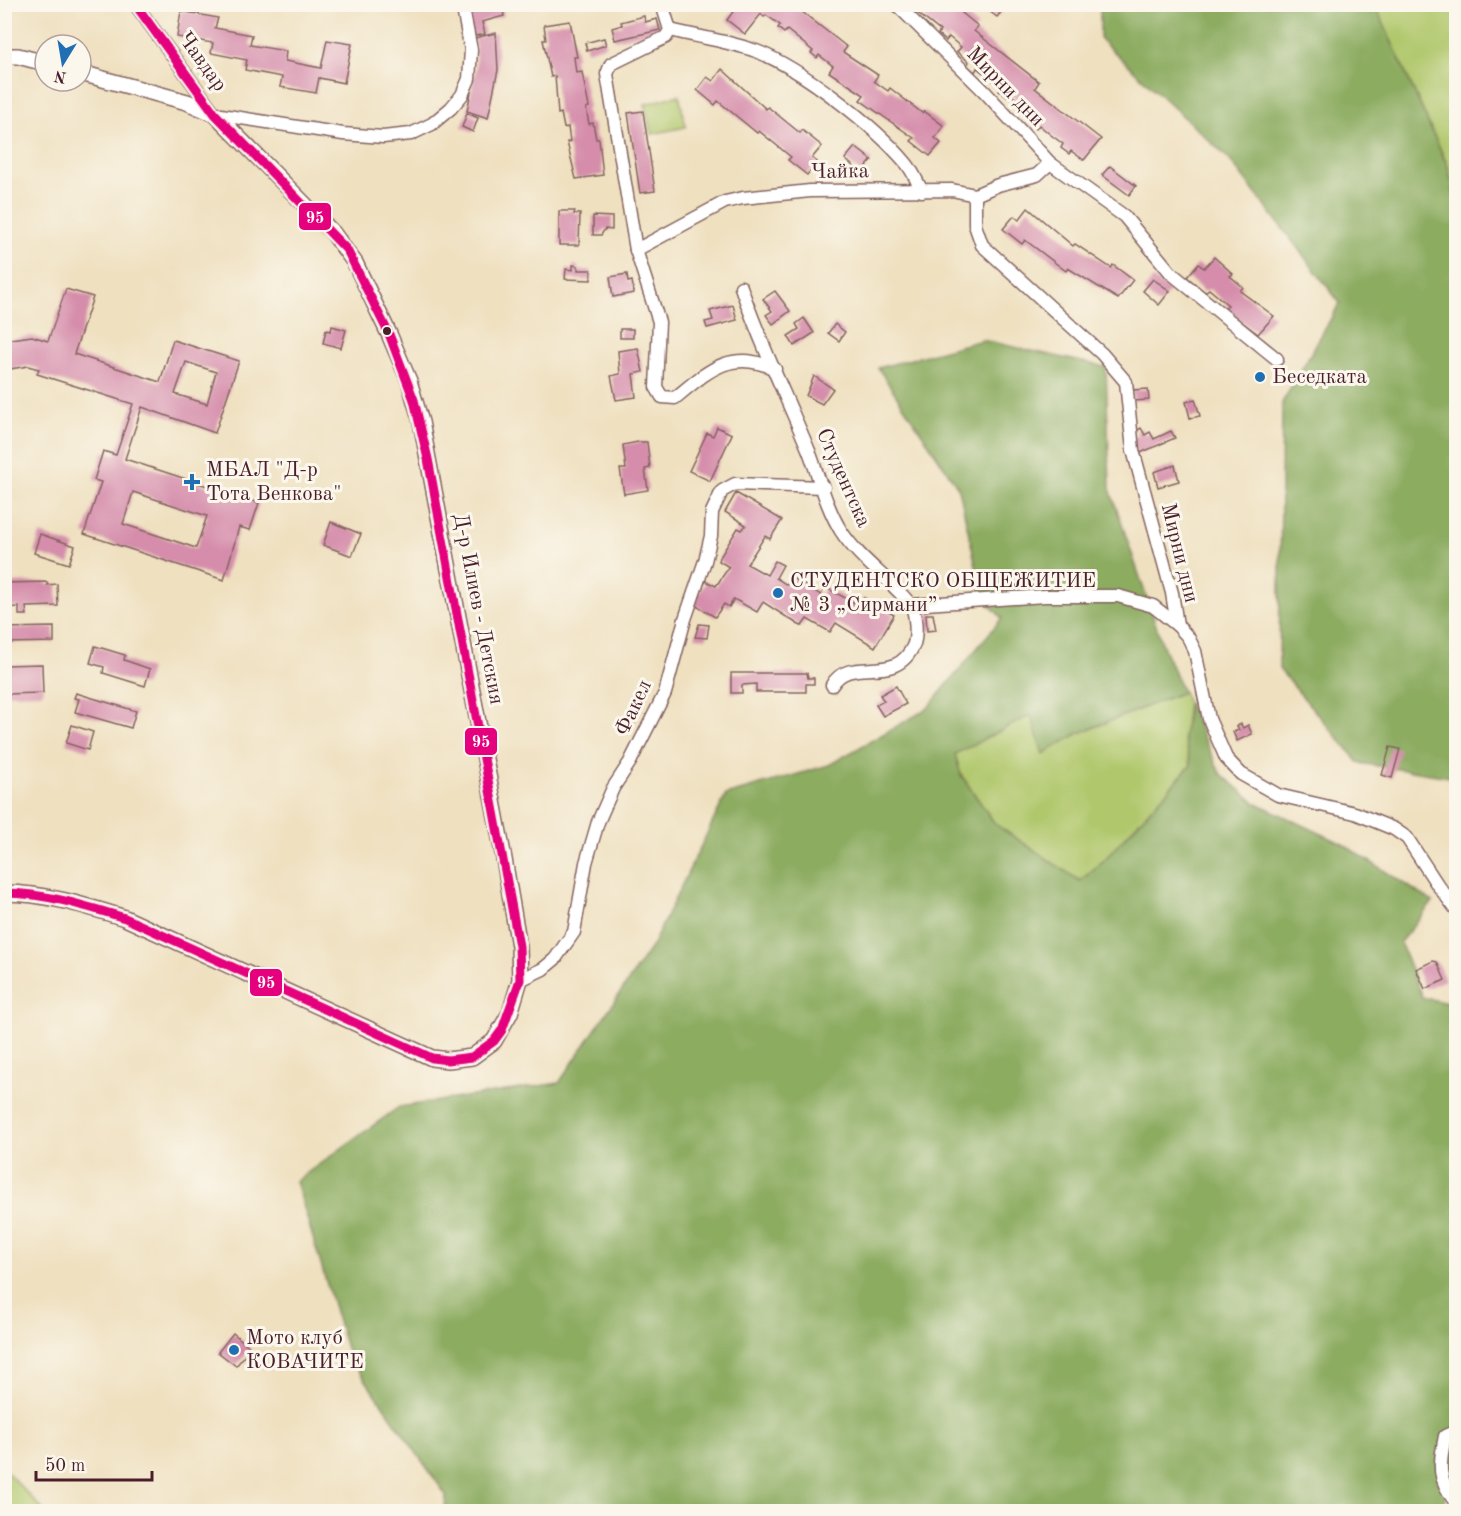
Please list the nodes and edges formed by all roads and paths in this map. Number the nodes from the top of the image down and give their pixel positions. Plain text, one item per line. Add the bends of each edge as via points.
1 (135, 4) edge
2 (462, 4) edge
3 (662, 4) edge
4 (896, 4) edge
5 (670, 30) junction
6 (4, 56) edge
7 (33, 60) edge
8 (93, 76) edge
9 (216, 114) junction
10 (1050, 163) junction
11 (922, 191) junction
12 (975, 195) junction
13 (636, 250) junction
14 (741, 287) dead end
15 (1277, 359) dead end
16 (775, 369) junction
17 (824, 487) junction
18 (911, 605) junction
19 (1177, 625) junction
20 (832, 685) dead end
21 (4, 893) edge
22 (1456, 909) edge
23 (520, 980) junction
24 (1456, 1431) edge
25 (1456, 1503) edge

1 - 9 street, Чавдар
2 - 9 street via 471,50 469,79 451,108 432,124 411,134 343,134
3 - 5 street
4 - 10 street, Мирни дни
5 - 11 street via 754,50 806,78 882,137 908,166
5 - 13 street via 666,37 611,64 607,74
6 - 7 street
8 - 9 street
9 - 23 street, Д-р Илиев - Детския via 347,250 409,381 428,459 504,859 519,946
10 - 12 street via 1037,175
10 - 15 street, Мирни дни via 1124,216 1171,273
11 - 12 street, Чайка via 952,190
11 - 13 street, Чайка via 810,191 742,198 725,202
12 - 19 street, Мирни дни via 975,225 982,245 1102,354 1126,382 1133,450
13 - 16 street via 659,322 656,387 662,398 675,398 711,368 745,359
14 - 16 street, Студентска via 758,336
16 - 17 street, Студентска
17 - 18 street, Студентска via 841,531
17 - 23 street, Факел via 735,484 722,491 712,512 709,544 665,693 598,822 574,932 555,959
18 - 19 street via 1045,596 1118,596 1153,606
18 - 20 street via 914,642 905,658 888,669 852,670 837,676
19 - 22 street, Мирни дни via 1195,651 1216,736 1226,758 1241,774 1278,795 1355,813 1394,829 1407,838
21 - 23 street, Д-р Илиев - Детския via 71,902 125,918 432,1058 472,1057 494,1041 510,1013
24 - 25 street via 1445,1436 1440,1458 1443,1485

